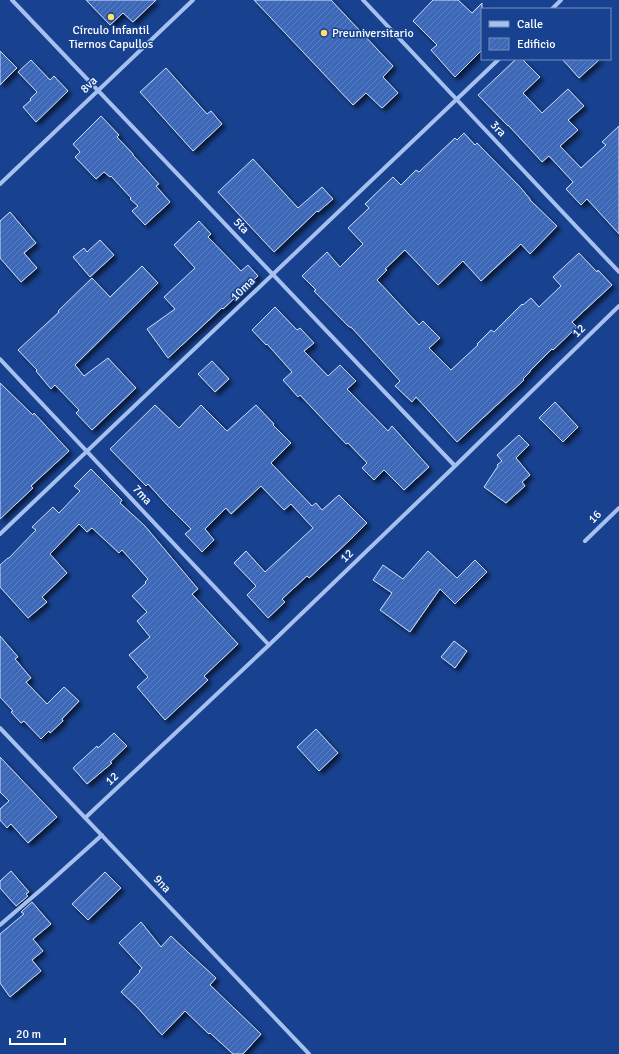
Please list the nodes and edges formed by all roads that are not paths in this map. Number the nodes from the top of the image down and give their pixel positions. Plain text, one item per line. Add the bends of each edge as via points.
1 (12, 0) edge
2 (193, 0) edge
3 (363, 0) edge
4 (561, 0) edge
5 (553, 8) edge
6 (498, 60) edge
7 (97, 90) junction
8 (457, 99) junction
9 (0, 184) edge
10 (619, 272) edge
11 (273, 274) junction
12 (619, 306) edge
13 (0, 359) edge
14 (87, 451) junction
15 (455, 466) junction
16 (619, 508) edge
17 (0, 534) edge
18 (585, 541) dead end
19 (269, 645) junction
20 (0, 728) edge
21 (85, 818) junction
22 (102, 835) junction
23 (0, 924) edge
24 (308, 1054) edge

1 - 7 street, 5ta
2 - 7 street, 8va
3 - 8 street, 3ra
4 - 5 street
6 - 8 street, 10ma
7 - 9 street, 8va
7 - 11 street, 5ta
8 - 10 street, 3ra
8 - 11 street, 10ma
11 - 14 street, 10ma
11 - 15 street, 5ta
12 - 15 street, 12
13 - 14 street, 7ma
14 - 17 street, 10ma
14 - 19 street, 7ma
15 - 19 street, 12
16 - 18 street, 16
19 - 21 street, 12
20 - 21 street, 9na
21 - 22 street, 9na
22 - 23 street
22 - 24 street, 9na

